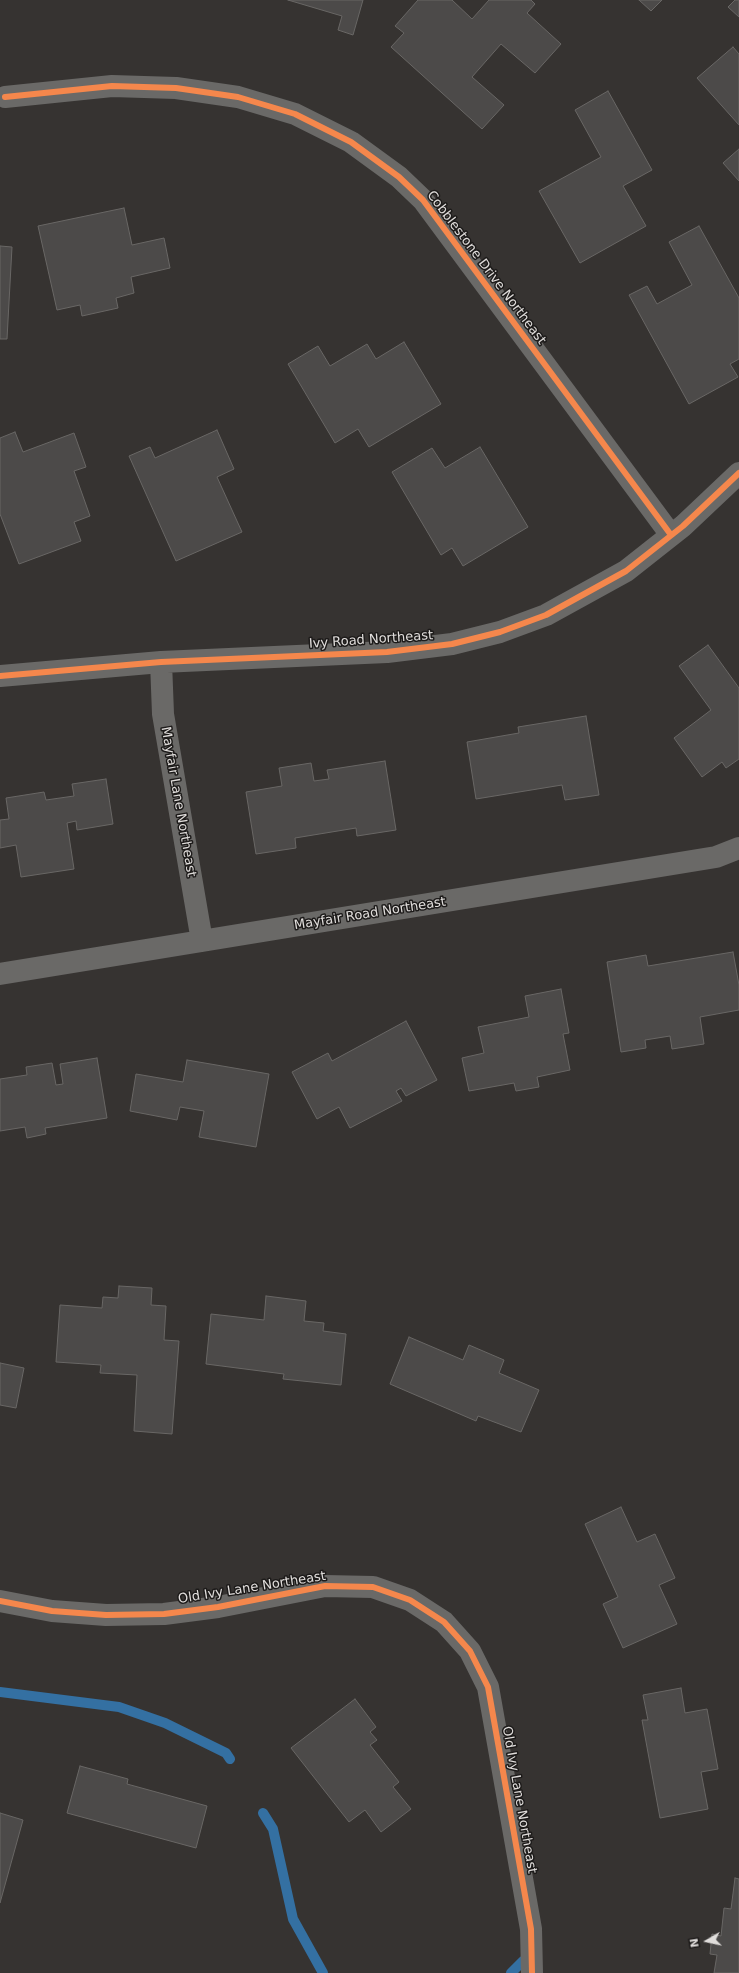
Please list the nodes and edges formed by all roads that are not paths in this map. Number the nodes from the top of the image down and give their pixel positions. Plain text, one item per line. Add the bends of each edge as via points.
1 (5, 97) dead end
2 (739, 473) edge
3 (671, 535) junction
4 (161, 662) junction
5 (0, 676) edge
6 (739, 848) edge
7 (202, 941) junction
8 (0, 974) edge
9 (0, 1601) edge
10 (532, 1973) edge

1 - 3 street, Cobblestone Drive Northeast via 112,86 176,88 238,96 295,114 351,142 400,177 423,200
2 - 3 street, Ivy Road Northeast
3 - 4 street, Ivy Road Northeast via 626,572 546,615 500,632 452,644 387,652
4 - 5 street, Ivy Road Northeast
4 - 7 street, Mayfair Lane Northeast via 163,714
6 - 7 street, Mayfair Road Northeast via 716,857
7 - 8 street, Mayfair Road Northeast
9 - 10 street, Old Ivy Lane Northeast via 52,1611 106,1615 164,1614 218,1607 325,1586 373,1587 410,1600 444,1622 470,1651 488,1686 531,1929

